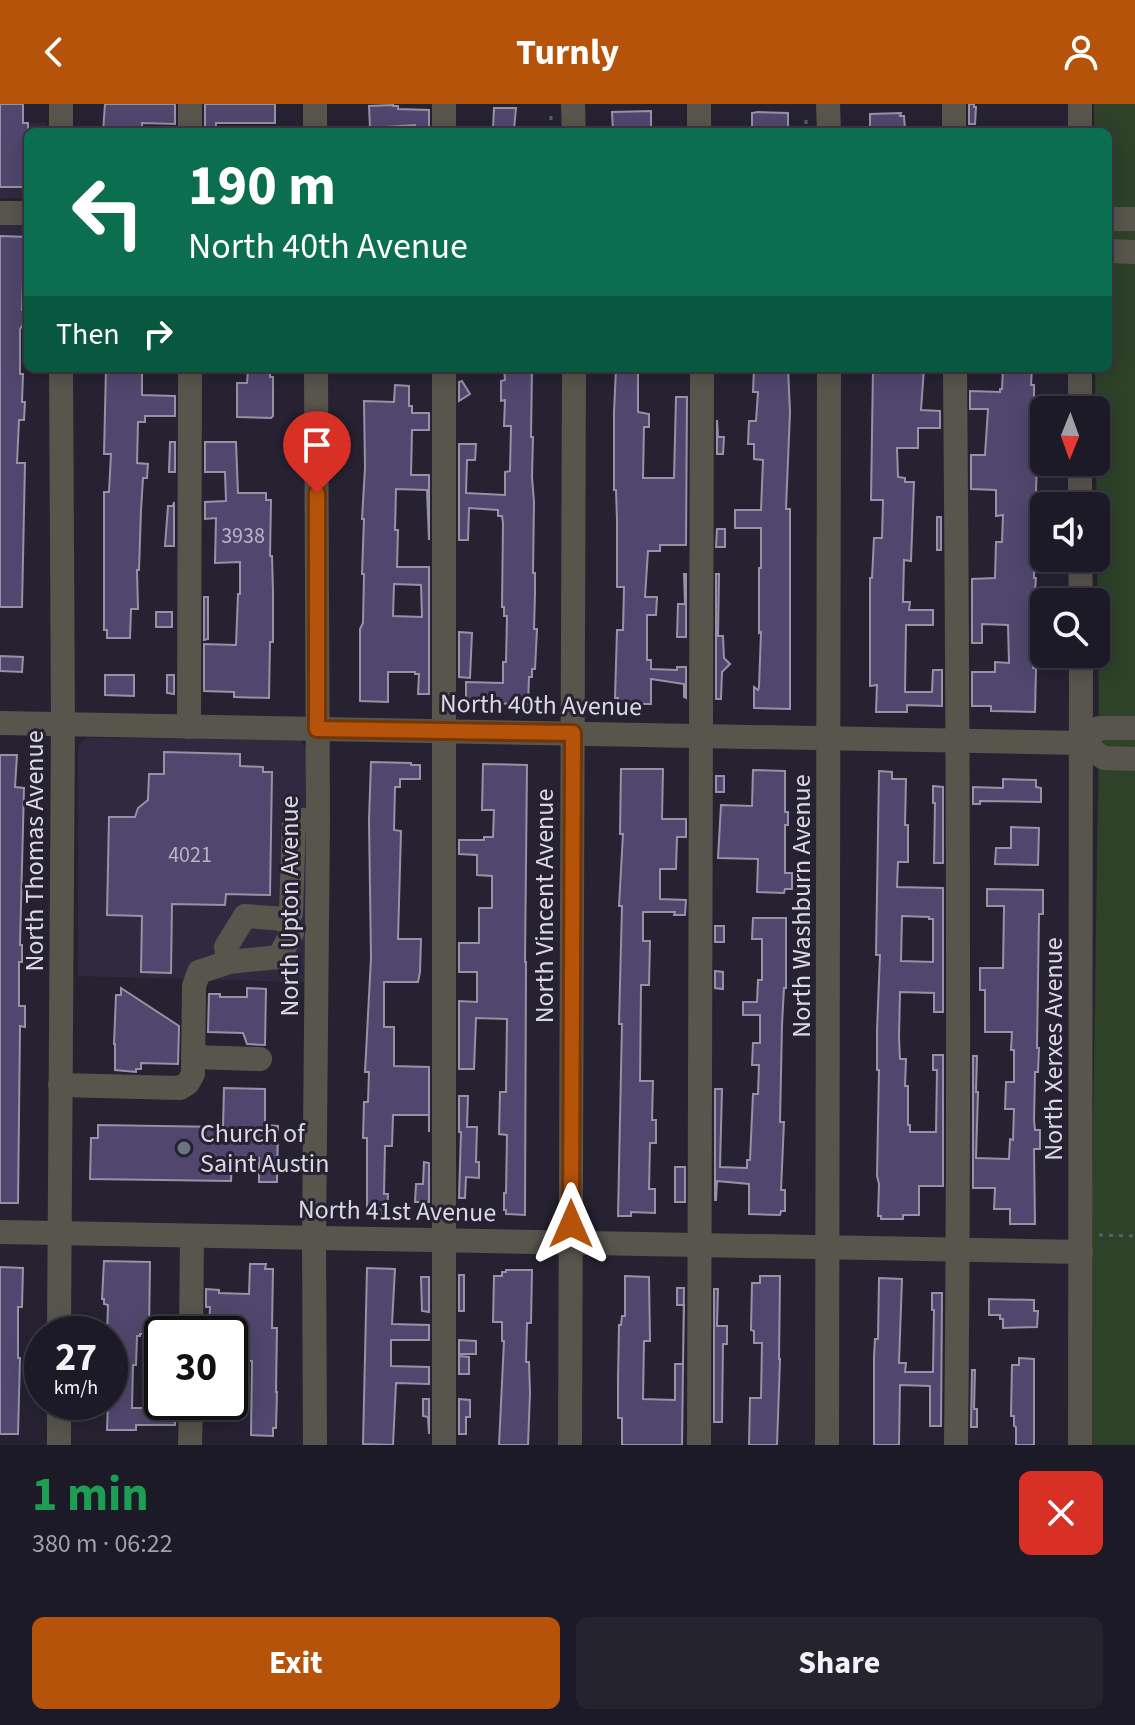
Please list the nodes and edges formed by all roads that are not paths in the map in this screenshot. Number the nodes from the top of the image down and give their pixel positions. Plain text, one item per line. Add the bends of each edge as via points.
1 (61, 104) edge
2 (190, 104) edge
3 (315, 104) edge
4 (444, 104) edge
5 (573, 104) edge
6 (699, 104) edge
7 (828, 104) edge
8 (954, 104) edge
9 (1080, 104) edge
10 (61, 128) edge
11 (190, 128) edge
12 (315, 128) edge
13 (444, 128) edge
14 (574, 128) edge
15 (699, 128) edge
16 (829, 128) edge
17 (954, 128) edge
18 (1080, 128) edge
19 (0, 213) edge
20 (24, 213) edge
21 (1112, 219) edge
22 (1135, 219) edge
23 (1112, 251) edge
24 (1135, 252) edge
25 (61, 372) edge
26 (190, 372) edge
27 (316, 372) edge
28 (444, 372) edge
29 (574, 372) edge
30 (702, 372) edge
31 (829, 372) edge
32 (955, 372) edge
33 (1080, 372) edge
34 (1080, 396) edge
35 (1081, 668) edge
36 (0, 723) edge
37 (63, 724) junction
38 (189, 727) junction
39 (1135, 728) edge
40 (317, 729) junction
41 (444, 731) junction
42 (573, 733) junction
43 (702, 736) junction
44 (829, 738) junction
45 (958, 740) junction
46 (1081, 743) junction
47 (1135, 759) edge
48 (318, 820) junction
49 (289, 926) junction
50 (318, 933) junction
51 (229, 962) junction
52 (193, 1057) junction
53 (260, 1059) dead end
54 (60, 1085) junction
55 (0, 1232) edge
56 (60, 1233) junction
57 (192, 1236) junction
58 (314, 1238) junction
59 (443, 1240) junction
60 (570, 1243) junction
61 (1081, 1244) junction
62 (699, 1245) junction
63 (828, 1248) junction
64 (958, 1250) junction
65 (59, 1316) edge
66 (191, 1316) edge
67 (59, 1420) edge
68 (191, 1420) edge
69 (59, 1445) edge
70 (190, 1445) edge
71 (315, 1445) edge
72 (444, 1445) edge
73 (570, 1445) edge
74 (699, 1445) edge
75 (827, 1445) edge
76 (956, 1445) edge
77 (1080, 1445) edge

1 - 10 street
2 - 11 street
3 - 12 street
4 - 13 street
5 - 14 street
6 - 15 street
7 - 16 street
8 - 17 street
9 - 18 street
19 - 20 street
21 - 22 street
23 - 24 street
25 - 37 street, North Thomas Avenue
26 - 38 street
27 - 40 street, North Upton Avenue
28 - 41 street
29 - 42 street, North Vincent Avenue
30 - 43 street
31 - 44 street, North Washburn Avenue
32 - 45 street
33 - 34 street
35 - 46 street, North Xerxes Avenue
36 - 37 street, North 40th Avenue
37 - 38 street, North 40th Avenue
37 - 54 street, North Thomas Avenue
38 - 40 street, North 40th Avenue
39 - 46 street, North 40th Avenue via 1099,728
40 - 41 street, North 40th Avenue
40 - 48 street, North Upton Avenue
41 - 42 street, North 40th Avenue
41 - 59 street
42 - 43 street, North 40th Avenue
42 - 60 street, North Vincent Avenue
43 - 44 street, North 40th Avenue
43 - 62 street
44 - 45 street, North 40th Avenue
44 - 63 street, North Washburn Avenue
45 - 46 street, North 40th Avenue
45 - 64 street
46 - 47 street, North 40th Avenue via 1104,758
46 - 61 street, North Xerxes Avenue
48 - 49 street via 294,820
48 - 50 street, North Upton Avenue
49 - 50 street
49 - 51 street via 279,957
49 - 51 street via 245,916 226,947
50 - 58 street, North Upton Avenue
51 - 52 street via 199,972 194,986
52 - 53 street
52 - 54 street via 193,1074 180,1088
54 - 56 street, North Thomas Avenue
55 - 56 street, North 41st Avenue
56 - 57 street, North 41st Avenue
56 - 65 street, North Thomas Avenue
57 - 58 street, North 41st Avenue
57 - 66 street
58 - 59 street, North 41st Avenue
58 - 71 street, North Upton Avenue
59 - 60 street, North 41st Avenue
59 - 72 street
60 - 62 street, North 41st Avenue
60 - 73 street, North Vincent Avenue
61 - 64 street, North 41st Avenue
61 - 77 street, North Xerxes Avenue
62 - 63 street, North 41st Avenue
62 - 74 street
63 - 64 street, North 41st Avenue
63 - 75 street, North Washburn Avenue
64 - 76 street
67 - 69 street
68 - 70 street

